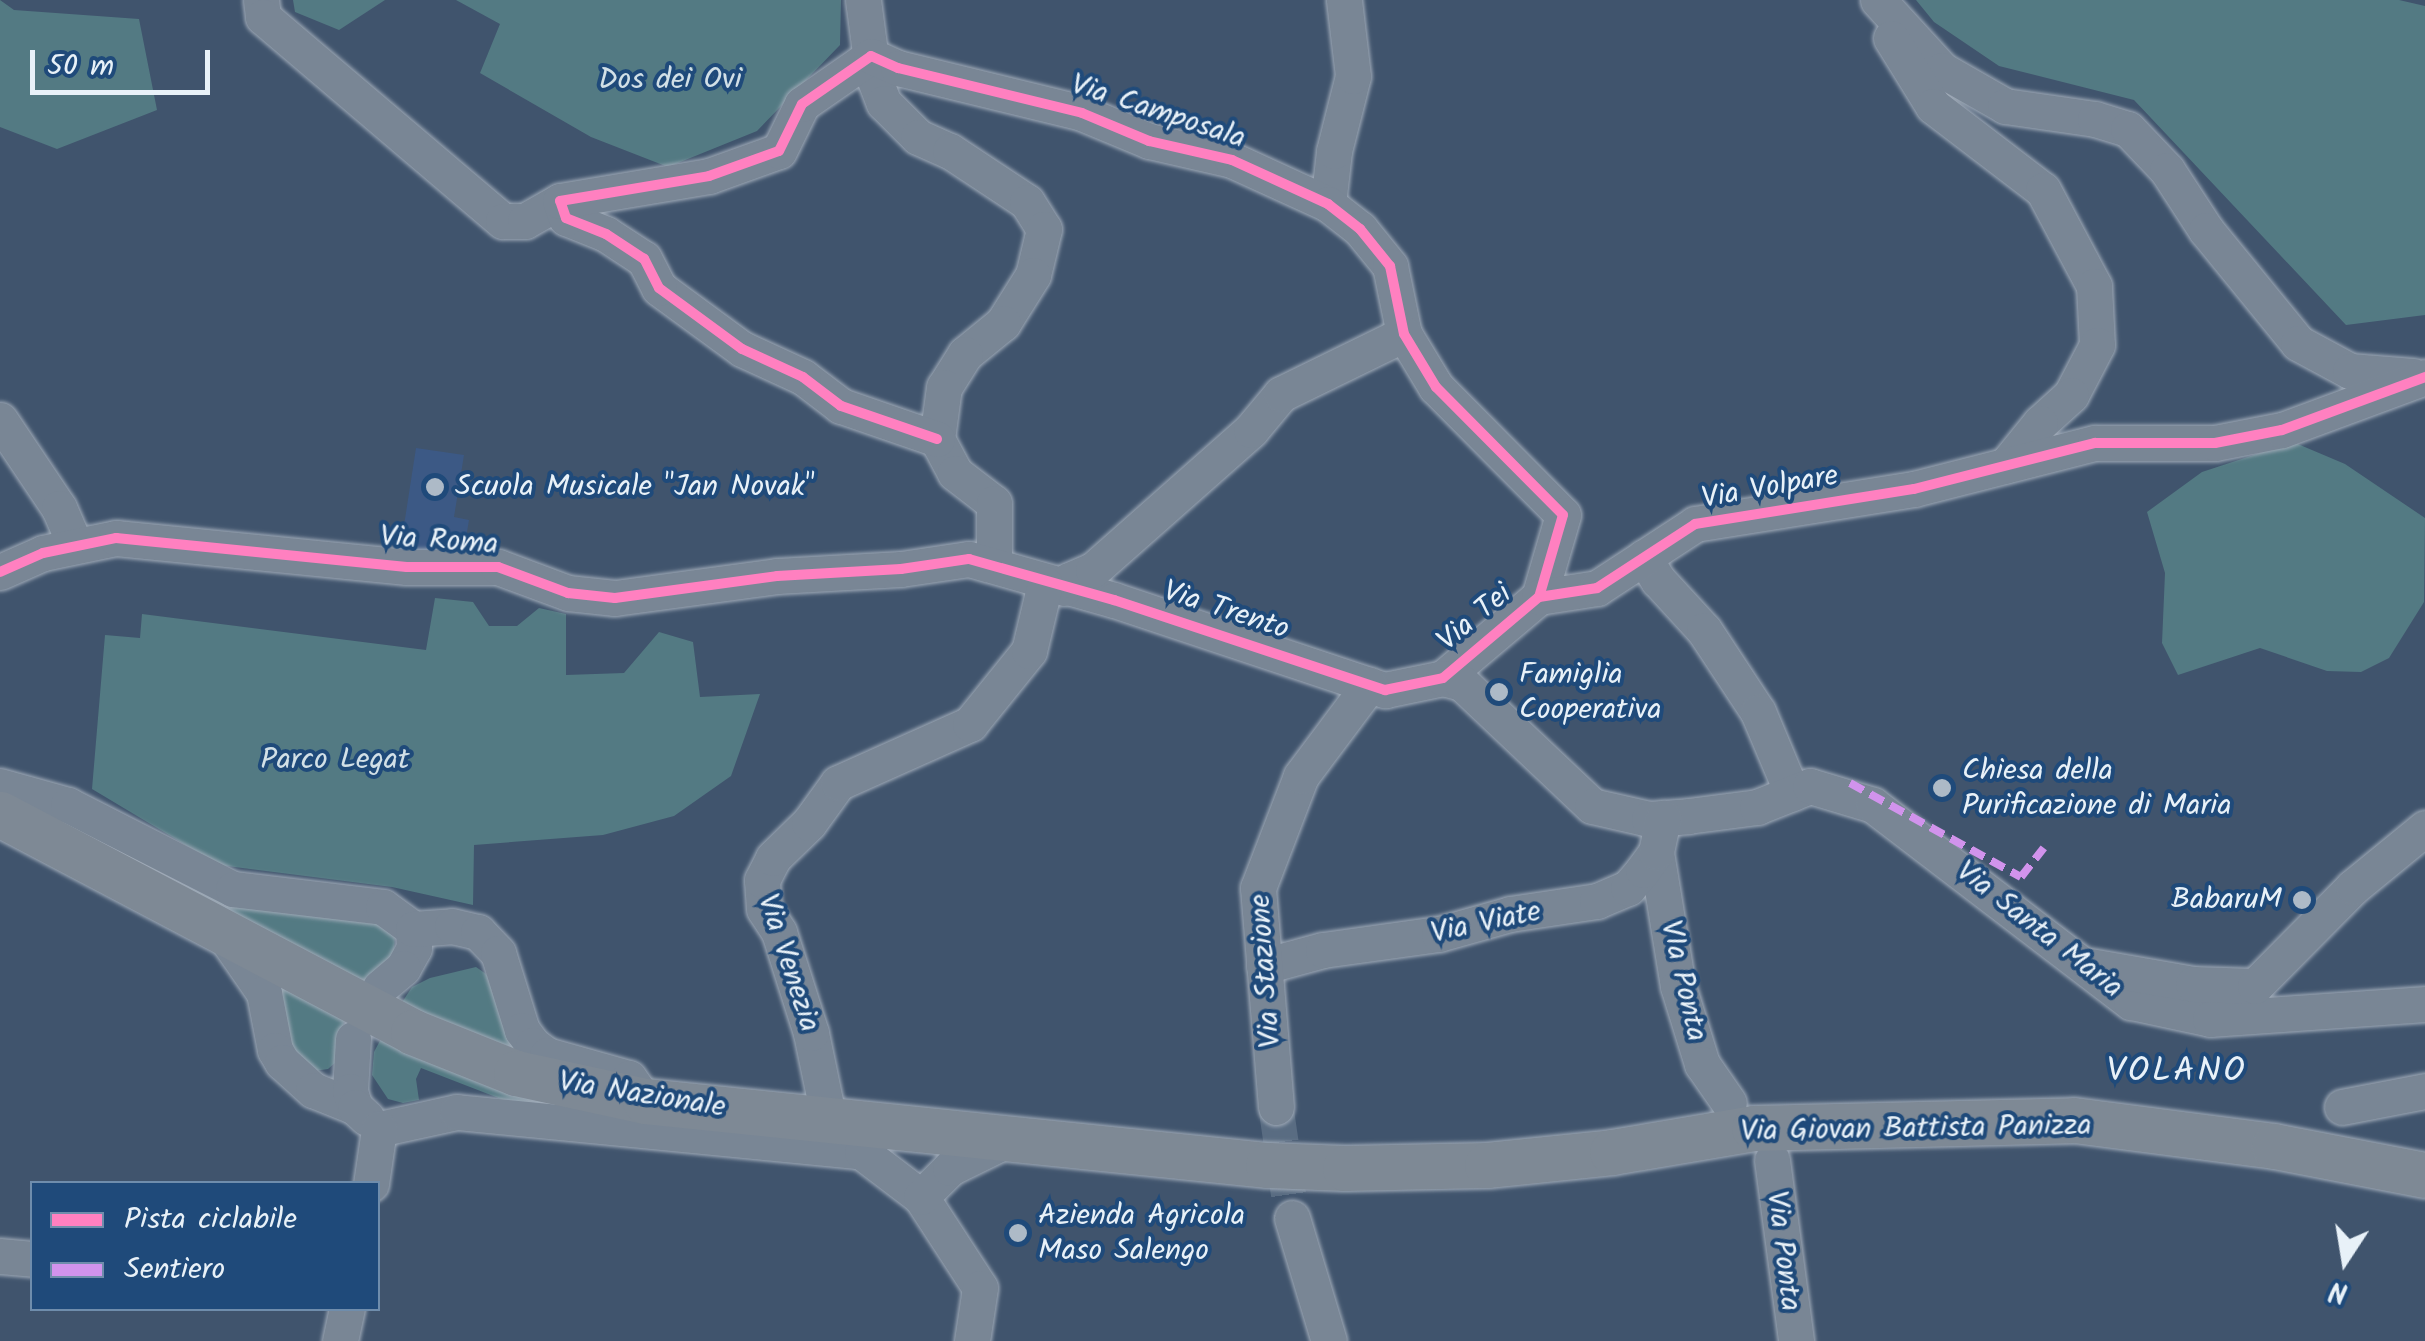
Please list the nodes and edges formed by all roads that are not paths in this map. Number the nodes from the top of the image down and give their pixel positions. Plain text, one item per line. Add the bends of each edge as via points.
1 (262, 0) edge
2 (863, 0) edge
3 (1344, 0) edge
4 (1877, 0) edge
5 (870, 56) junction
6 (560, 201) junction
7 (1328, 204) junction
8 (1404, 334) junction
9 (2425, 375) edge
10 (0, 420) edge
11 (937, 439) junction
12 (2005, 466) junction
13 (1562, 516) joint
14 (76, 544) junction
15 (1644, 558) junction
16 (994, 563) junction
17 (0, 572) edge
18 (1055, 586) junction
19 (1538, 598) junction
20 (1443, 678) junction
21 (1369, 685) junction
22 (0, 787) edge
23 (1792, 793) junction
24 (0, 814) edge
25 (2425, 828) edge
26 (1660, 835) junction
27 (176, 909) junction
28 (414, 929) junction
29 (224, 935) junction
30 (1264, 966) junction
31 (2089, 966) junction
32 (380, 987) dead end
33 (2425, 1004) edge
34 (353, 1039) dead end
35 (2425, 1091) edge
36 (646, 1101) junction
37 (1729, 1103) dead end
38 (1276, 1107) tunnel mouth
39 (2342, 1107) dead end
40 (367, 1118) junction
41 (830, 1120) junction
42 (1017, 1136) junction
43 (1772, 1160) dead end
44 (1345, 1168) joint
45 (2425, 1175) edge
46 (371, 1181) edge
47 (921, 1197) junction
48 (1292, 1218) tunnel mouth
49 (0, 1256) edge
50 (30, 1259) edge
51 (345, 1311) edge
52 (340, 1341) edge
53 (972, 1341) edge
54 (1329, 1341) edge
55 (1796, 1341) edge

1 - 6 street via 263,17 502,221 524,221
2 - 5 street
3 - 7 street via 1352,76
4 - 9 street via 1942,70 2005,106 2128,129 2167,170 2298,344 2350,371
4 - 12 street via 1882,24 1934,106 2044,190 2094,286 2096,345 2071,395
5 - 6 street via 802,104 779,151 709,176
5 - 7 street, Via Camposala via 1082,113 1149,142 1232,160
5 - 11 street via 884,103 918,137 1028,202 1044,229 1033,275 1004,322 964,354 944,387
6 - 11 street via 566,218 644,259 659,288 742,349 803,377 842,406
7 - 8 street, Via Camposala via 1360,228 1390,266
8 - 13 street, Via Camposala via 1436,388
8 - 18 street via 1281,394 1241,440 1093,570
9 - 12 street, Via Volpare via 2282,430 2215,443 2095,443
10 - 14 street
11 - 16 street via 955,473 994,503
12 - 15 street, Via Volpare via 1914,489 1695,524
13 - 19 street, Via Tei
14 - 16 street, Via Roma via 170,540 407,566 498,567 568,593 616,598 969,558
14 - 17 street, Via Roma
15 - 19 street, Via Tei via 1597,588
15 - 23 street via 1704,630 1758,712
16 - 18 street, Via Trento
18 - 21 street, Via Trento
18 - 41 street, Via Venezia via 1029,651 970,724 838,783 772,858 762,880 764,909 779,932 811,1033
19 - 20 street, Via Tei
20 - 21 street, Via Trento via 1386,690
20 - 26 street via 1462,683 1592,806
21 - 30 street, Via Stazione via 1289,801 1258,888
22 - 27 street via 144,864 162,880
22 - 28 street via 68,805 232,889 364,902
23 - 26 street
23 - 31 street, Via Santa Maria via 1810,786 1874,805
24 - 27 main road, Via Nazionale
25 - 31 street via 2255,986 2193,984
26 - 30 street, Via Viate via 1628,888 1598,900
26 - 37 street, VIa Ponta via 1678,986 1702,1064
27 - 29 main road, Via Nazionale
28 - 32 street via 414,948 403,968
28 - 36 street via 478,932 498,953 533,1046 629,1078
29 - 36 main road, Via Nazionale via 468,1056 548,1082
29 - 40 street via 264,993 282,1062 313,1090
30 - 38 street, Via Stazione
31 - 33 street, Via Santa Maria via 2131,1002 2210,1018
34 - 40 street via 349,1077
35 - 39 street
36 - 41 main road, Via Nazionale
40 - 46 street
40 - 47 street via 457,1112 862,1152
41 - 42 main road, Via Nazionale
42 - 44 main road, Via Nazionale
42 - 47 street via 950,1168
43 - 55 street, Via Ponta
44 - 45 main road, Via Giovan Battista Panizza via 1487,1165 1754,1128 2074,1120 2274,1146
47 - 53 street via 980,1288
48 - 54 street
49 - 50 street
51 - 52 street

